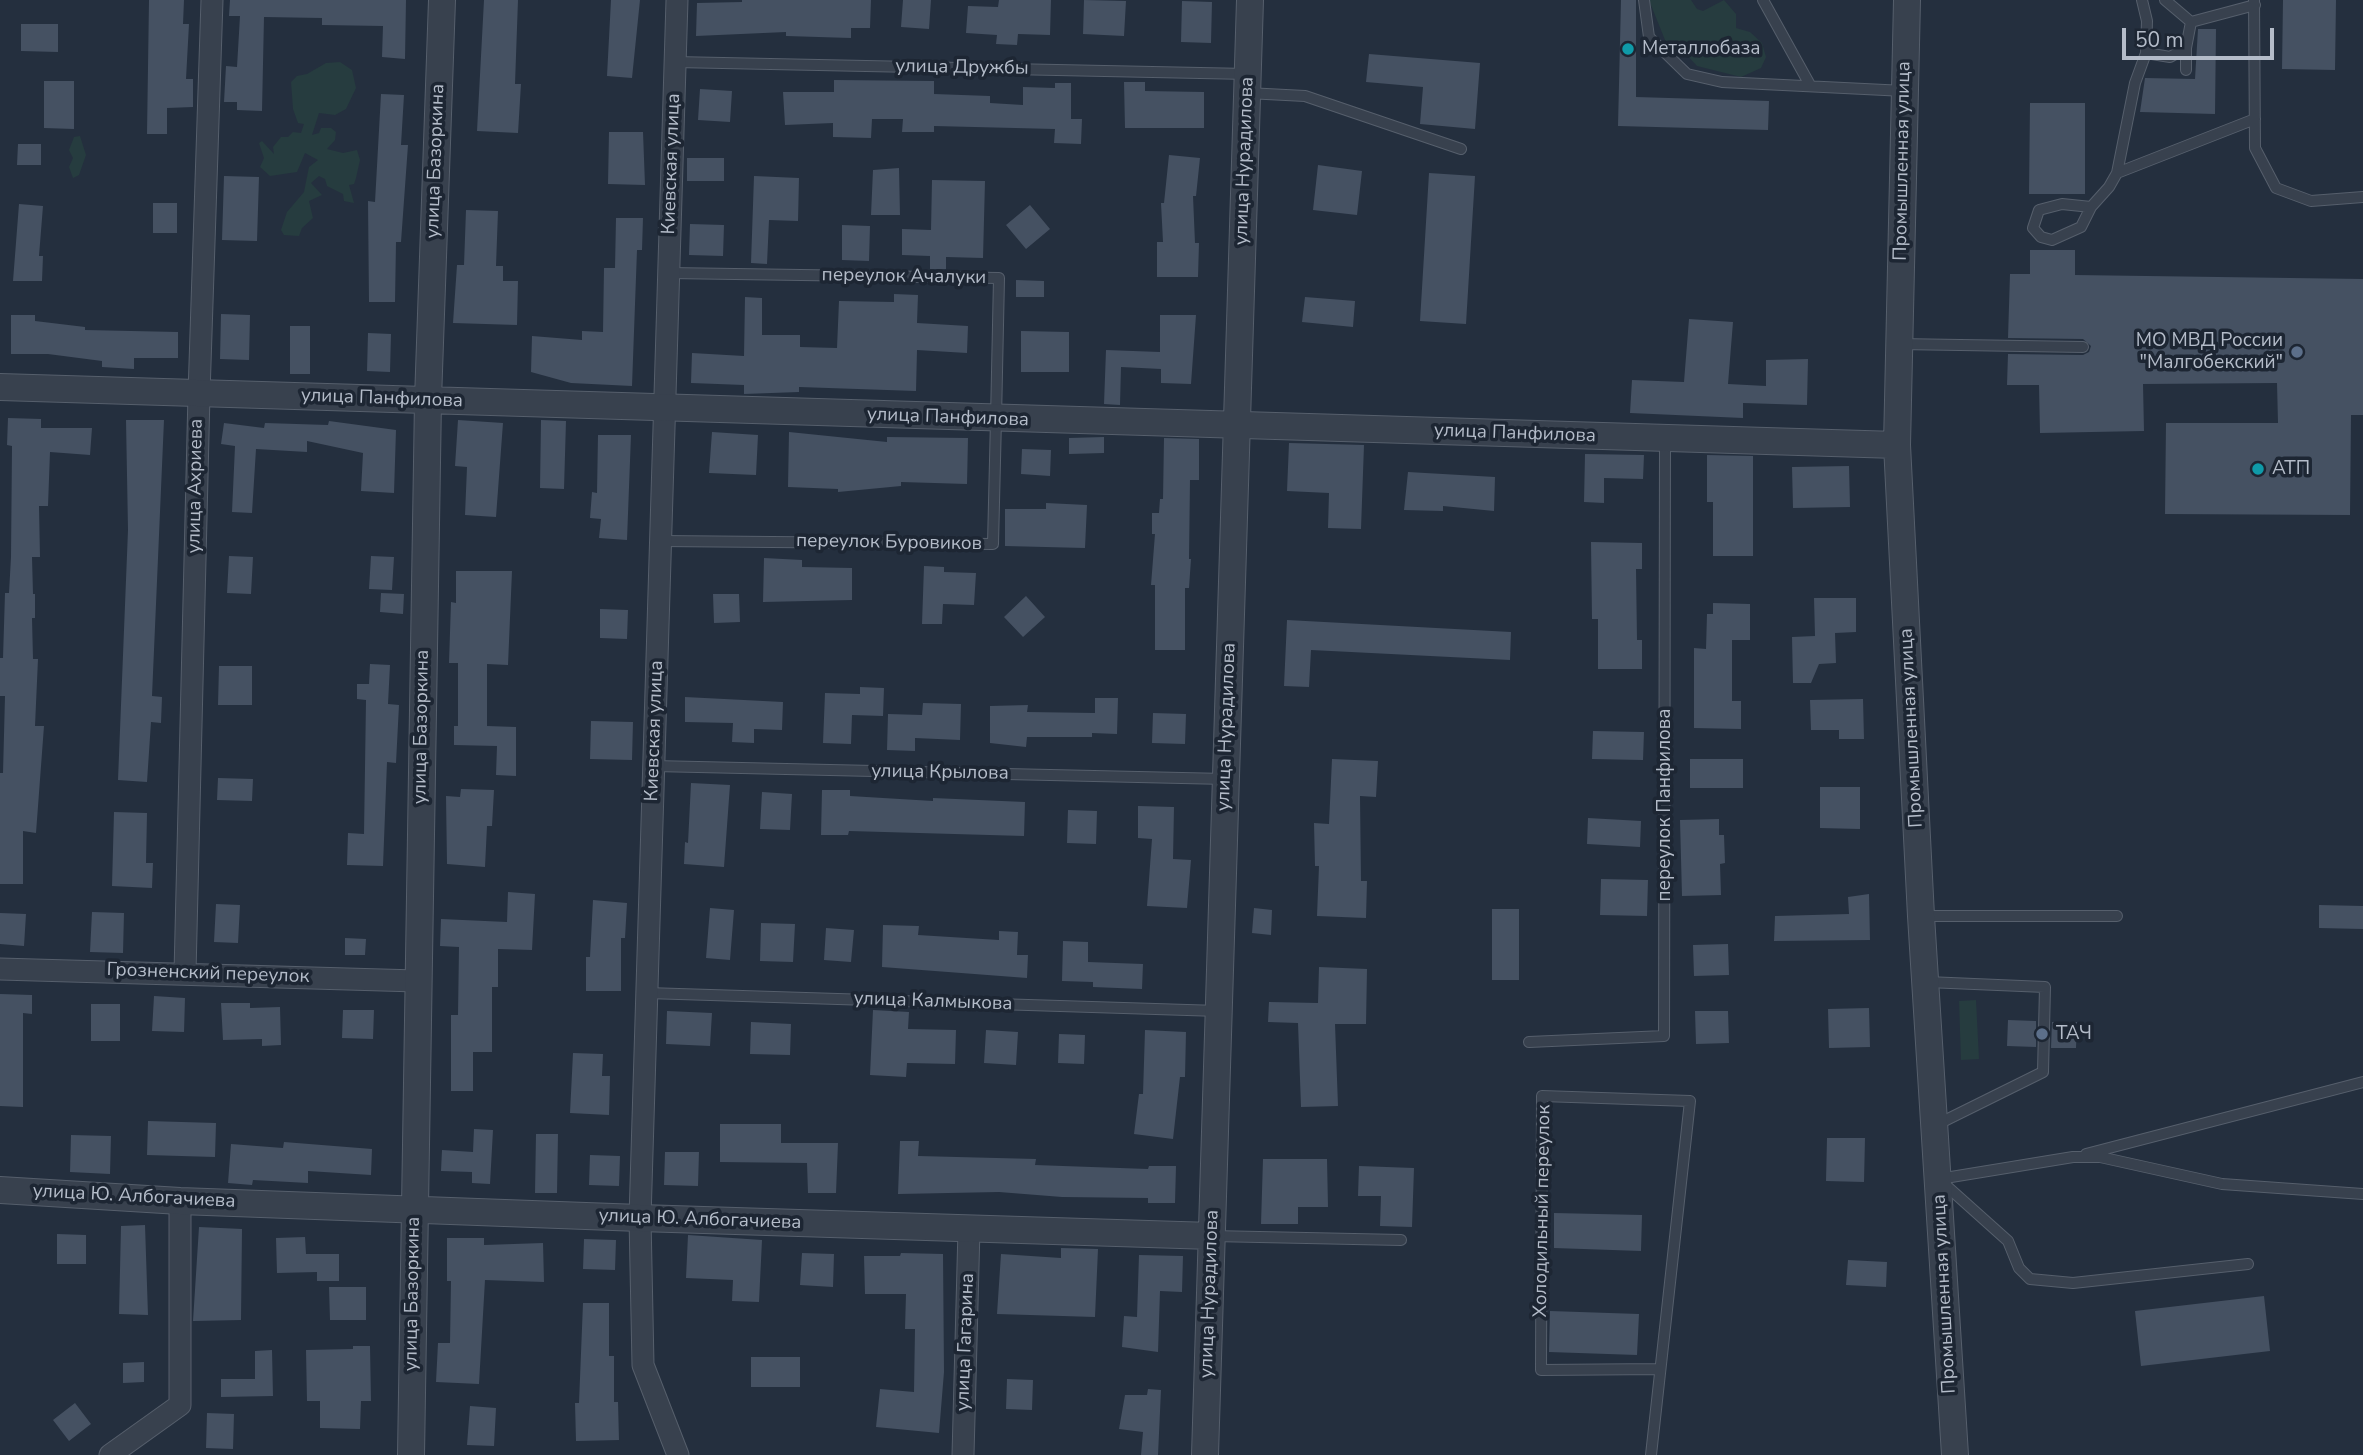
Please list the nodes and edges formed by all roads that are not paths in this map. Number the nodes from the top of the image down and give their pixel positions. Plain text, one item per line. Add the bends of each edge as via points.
1 (212, 0) edge
2 (442, 0) edge
3 (677, 0) edge
4 (1250, 0) edge
5 (1644, 0) edge
6 (1763, 0) edge
7 (1907, 0) edge
8 (2142, 0) edge
9 (2165, 0) edge
10 (2255, 3) edge
11 (2191, 22) junction
12 (2186, 48) junction
13 (2146, 53) junction
14 (675, 62) junction
15 (2186, 70) dead end
16 (1247, 84) junction
17 (1810, 85) junction
18 (1905, 91) junction
19 (2255, 119) junction
20 (1461, 149) dead end
21 (2117, 173) junction
22 (2363, 197) edge
23 (2091, 207) junction
24 (669, 273) junction
25 (1899, 344) junction
26 (2083, 347) dead end
27 (0, 387) edge
28 (198, 394) junction
29 (428, 400) junction
30 (665, 408) junction
31 (996, 419) junction
32 (1237, 427) junction
33 (1665, 439) junction
34 (1897, 445) junction
35 (661, 541) junction
36 (654, 766) junction
37 (1226, 779) junction
38 (1921, 916) junction
39 (2118, 916) dead end
40 (0, 969) edge
41 (186, 973) junction
42 (417, 981) junction
43 (1927, 982) junction
44 (647, 993) junction
45 (1219, 1011) junction
46 (1529, 1042) dead end
47 (2363, 1082) edge
48 (1936, 1125) junction
49 (2073, 1157) junction
50 (1939, 1179) junction
51 (0, 1190) edge
52 (2363, 1194) edge
53 (180, 1201) junction
54 (414, 1210) junction
55 (640, 1218) junction
56 (969, 1229) junction
57 (1212, 1236) junction
58 (1401, 1240) dead end
59 (2248, 1264) dead end
60 (1660, 1369) junction
61 (110, 1455) edge
62 (411, 1455) edge
63 (678, 1455) edge
64 (962, 1455) edge
65 (1205, 1455) edge
66 (1651, 1455) edge
67 (1955, 1455) edge

1 - 28 street, улица Ахриева
2 - 29 street, улица Базоркина
3 - 14 street, Киевская улица
4 - 16 street, улица Нурадилова
5 - 17 lane via 1649,37 1688,74 1721,82
6 - 17 lane
7 - 18 street, Промышленная улица
8 - 13 lane
9 - 11 lane
10 - 11 lane
10 - 19 lane
11 - 12 lane
12 - 13 lane via 2169,57
12 - 15 lane
13 - 21 lane via 2135,83
14 - 16 lane, улица Дружбы
14 - 24 street, Киевская улица
16 - 20 lane, улица Дружбы via 1305,96
16 - 32 street, улица Нурадилова
17 - 18 lane
18 - 25 street, Промышленная улица
19 - 21 lane
19 - 22 lane via 2255,148 2276,188 2311,201
21 - 23 lane
23 - 23 lane via 2062,204 2039,210 2033,228 2052,240 2066,236 2081,227
24 - 30 street, Киевская улица
24 - 31 lane, переулок Ачалуки via 999,278
25 - 26 lane
25 - 34 street, Промышленная улица
27 - 28 street, улица Панфилова
28 - 29 street, улица Панфилова
28 - 41 street, улица Ахриева
29 - 30 street, улица Панфилова
29 - 42 street, улица Базоркина
30 - 31 street, улица Панфилова
30 - 35 street, Киевская улица
31 - 32 street, улица Панфилова
31 - 35 lane, переулок Буровиков via 993,544
32 - 33 street, улица Панфилова
32 - 37 street, улица Нурадилова
33 - 34 street, улица Панфилова
33 - 46 lane, переулок Панфилова via 1664,1036
34 - 38 street, Промышленная улица
35 - 36 street, Киевская улица
36 - 37 lane, улица Крылова
36 - 44 street, Киевская улица
37 - 45 street, улица Нурадилова
38 - 39 lane
38 - 43 street, Промышленная улица
40 - 41 street, Грозненский переулок
41 - 42 street, Грозненский переулок
42 - 54 street, улица Базоркина
43 - 48 street, Промышленная улица
43 - 48 lane via 2045,987 2043,1072
44 - 45 lane, улица Калмыкова
44 - 55 street, Киевская улица
45 - 57 street, улица Нурадилова
47 - 49 lane
48 - 50 street, Промышленная улица
49 - 50 lane
49 - 52 lane via 2100,1157 2222,1184
50 - 59 lane via 2008,1241 2019,1268 2031,1279 2073,1283
50 - 67 street, Промышленная улица
51 - 53 street, улица Ю. Албогачиева
53 - 54 street, улица Ю. Албогачиева
53 - 61 street via 180,1405
54 - 55 street, улица Ю. Албогачиева
54 - 62 street, улица Базоркина
55 - 56 street, улица Ю. Албогачиева
55 - 63 street, Киевская улица via 643,1365
56 - 57 street, улица Ю. Албогачиева
56 - 64 street, улица Гагарина
57 - 58 lane, улица Ю. Албогачиева
57 - 65 street, улица Нурадилова
60 - 60 lane, Холодильный переулок via 1541,1370 1542,1096 1689,1101
60 - 66 lane, Холодильный переулок

